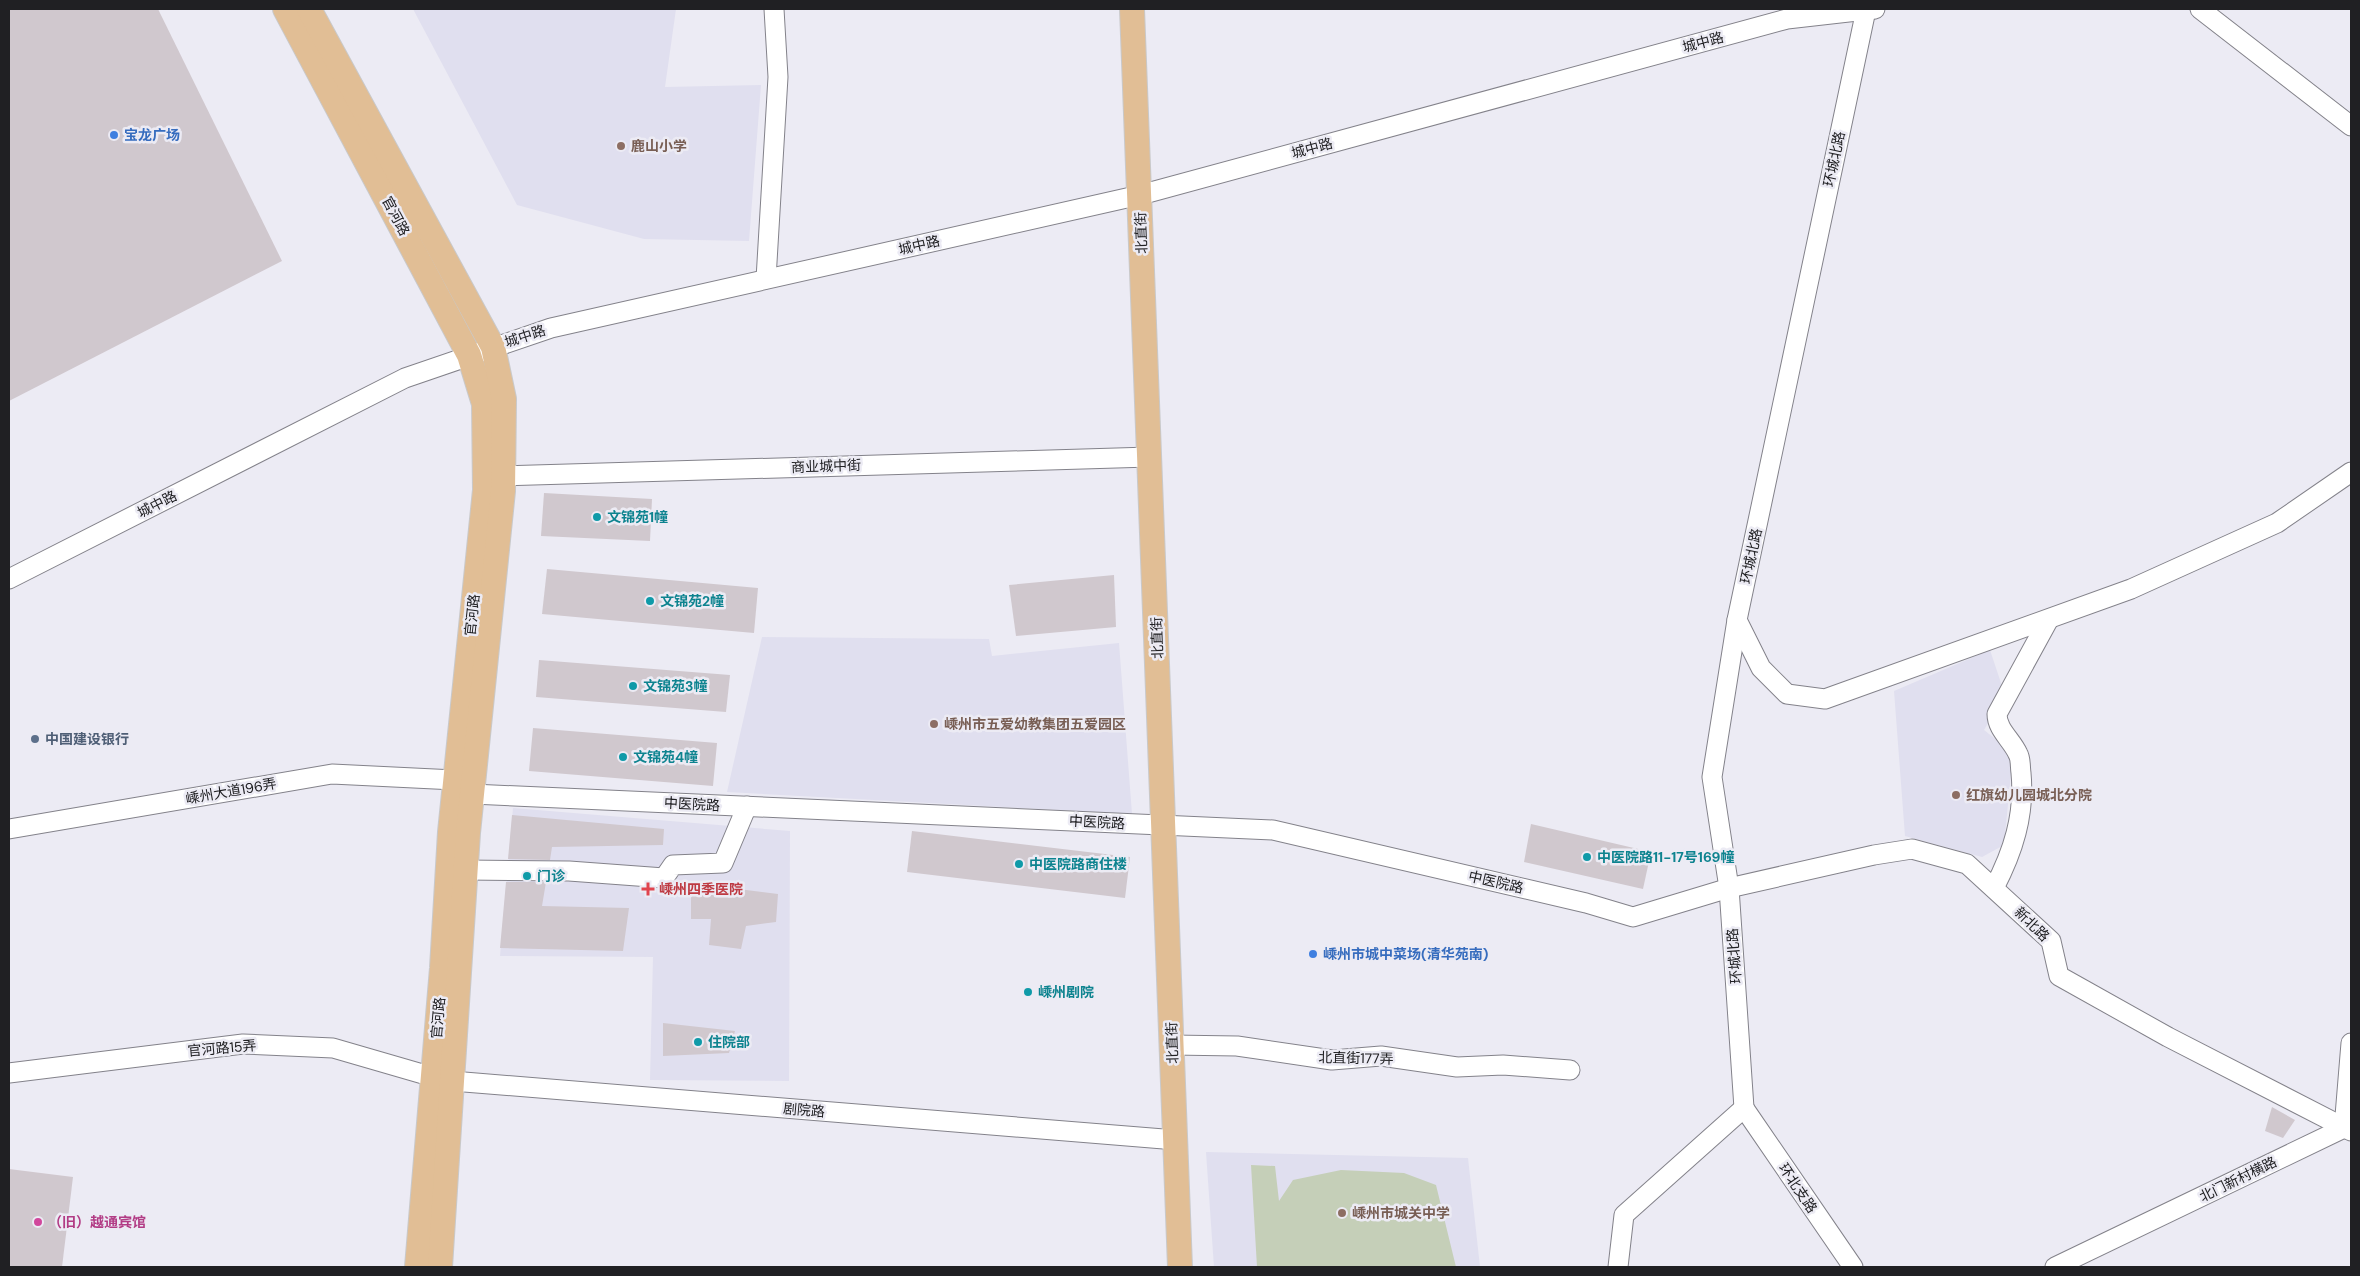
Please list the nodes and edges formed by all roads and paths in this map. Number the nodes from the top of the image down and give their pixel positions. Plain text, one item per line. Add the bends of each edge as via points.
1 (285, 9) edge
2 (309, 9) edge
3 (774, 9) edge
4 (1132, 9) edge
5 (1871, 9) edge
6 (2200, 9) edge
7 (2351, 126) edge
8 (1140, 195) junction
9 (766, 280) junction
10 (493, 347) junction
11 (469, 354) junction
12 (1150, 457) junction
13 (2351, 472) edge
14 (503, 476) junction
15 (9, 579) edge
16 (2049, 619) junction
17 (1737, 620) junction
18 (463, 787) junction
19 (747, 806) junction
20 (1164, 825) junction
21 (9, 829) edge
22 (466, 870) junction
23 (1729, 888) junction
24 (1994, 888) junction
25 (2351, 1043) edge
26 (1172, 1045) junction
27 (1570, 1070) dead end
28 (9, 1073) edge
29 (442, 1079) junction
30 (1744, 1108) junction
31 (2348, 1129) edge
32 (1176, 1140) junction
33 (417, 1267) edge
34 (440, 1267) edge
35 (1180, 1267) edge
36 (1618, 1267) edge
37 (1853, 1267) edge
38 (2054, 1267) edge

1 - 11 main road, 官河路
2 - 10 main road, 官河路
3 - 9 street via 778,77
4 - 8 main road, 北直街
5 - 8 street, 城中路 via 1787,20
5 - 17 street, 环城北路
6 - 7 street
8 - 9 street, 城中路
8 - 12 main road, 北直街
9 - 10 street, 城中路 via 551,328
10 - 11 street, 城中路
10 - 14 main road, 官河路 via 504,399
11 - 15 street, 城中路 via 405,378
11 - 18 main road, 官河路 via 484,404 485,490
12 - 14 street, 商业城中街
12 - 20 main road, 北直街
13 - 16 street via 2277,523 2131,589
14 - 18 main road, 官河路
16 - 17 street via 1825,698 1787,694 1761,668
16 - 24 street via 1996,714 1997,723 2019,755 2022,786 2019,828
17 - 23 street, 环城北路 via 1712,777
18 - 19 street, 中医院路
18 - 21 street, 嵊州大道196弄 via 332,774
18 - 22 main road, 官河路
18 - 29 main road, 官河路
19 - 20 street, 中医院路
19 - 22 street via 723,863 673,865 664,878 568,871
20 - 23 street, 中医院路 via 1273,830 1633,917
20 - 26 main road, 北直街
22 - 29 main road, 官河路
23 - 24 street, 新北路 via 1912,849 1967,864
23 - 30 street, 环城北路
24 - 31 street, 新北路 via 2051,941 2059,976
25 - 31 street
26 - 27 street, 北直街177弄 via 1236,1046 1332,1060 1381,1056 1457,1067 1503,1065
26 - 32 main road, 北直街
28 - 29 street, 官河路15弄 via 243,1044 332,1048
29 - 32 street, 剧院路
29 - 33 main road, 官河路
29 - 34 main road, 官河路
30 - 36 street via 1624,1215
30 - 37 street, 环北支路
31 - 38 street, 北门新村横路
32 - 35 main road, 北直街

